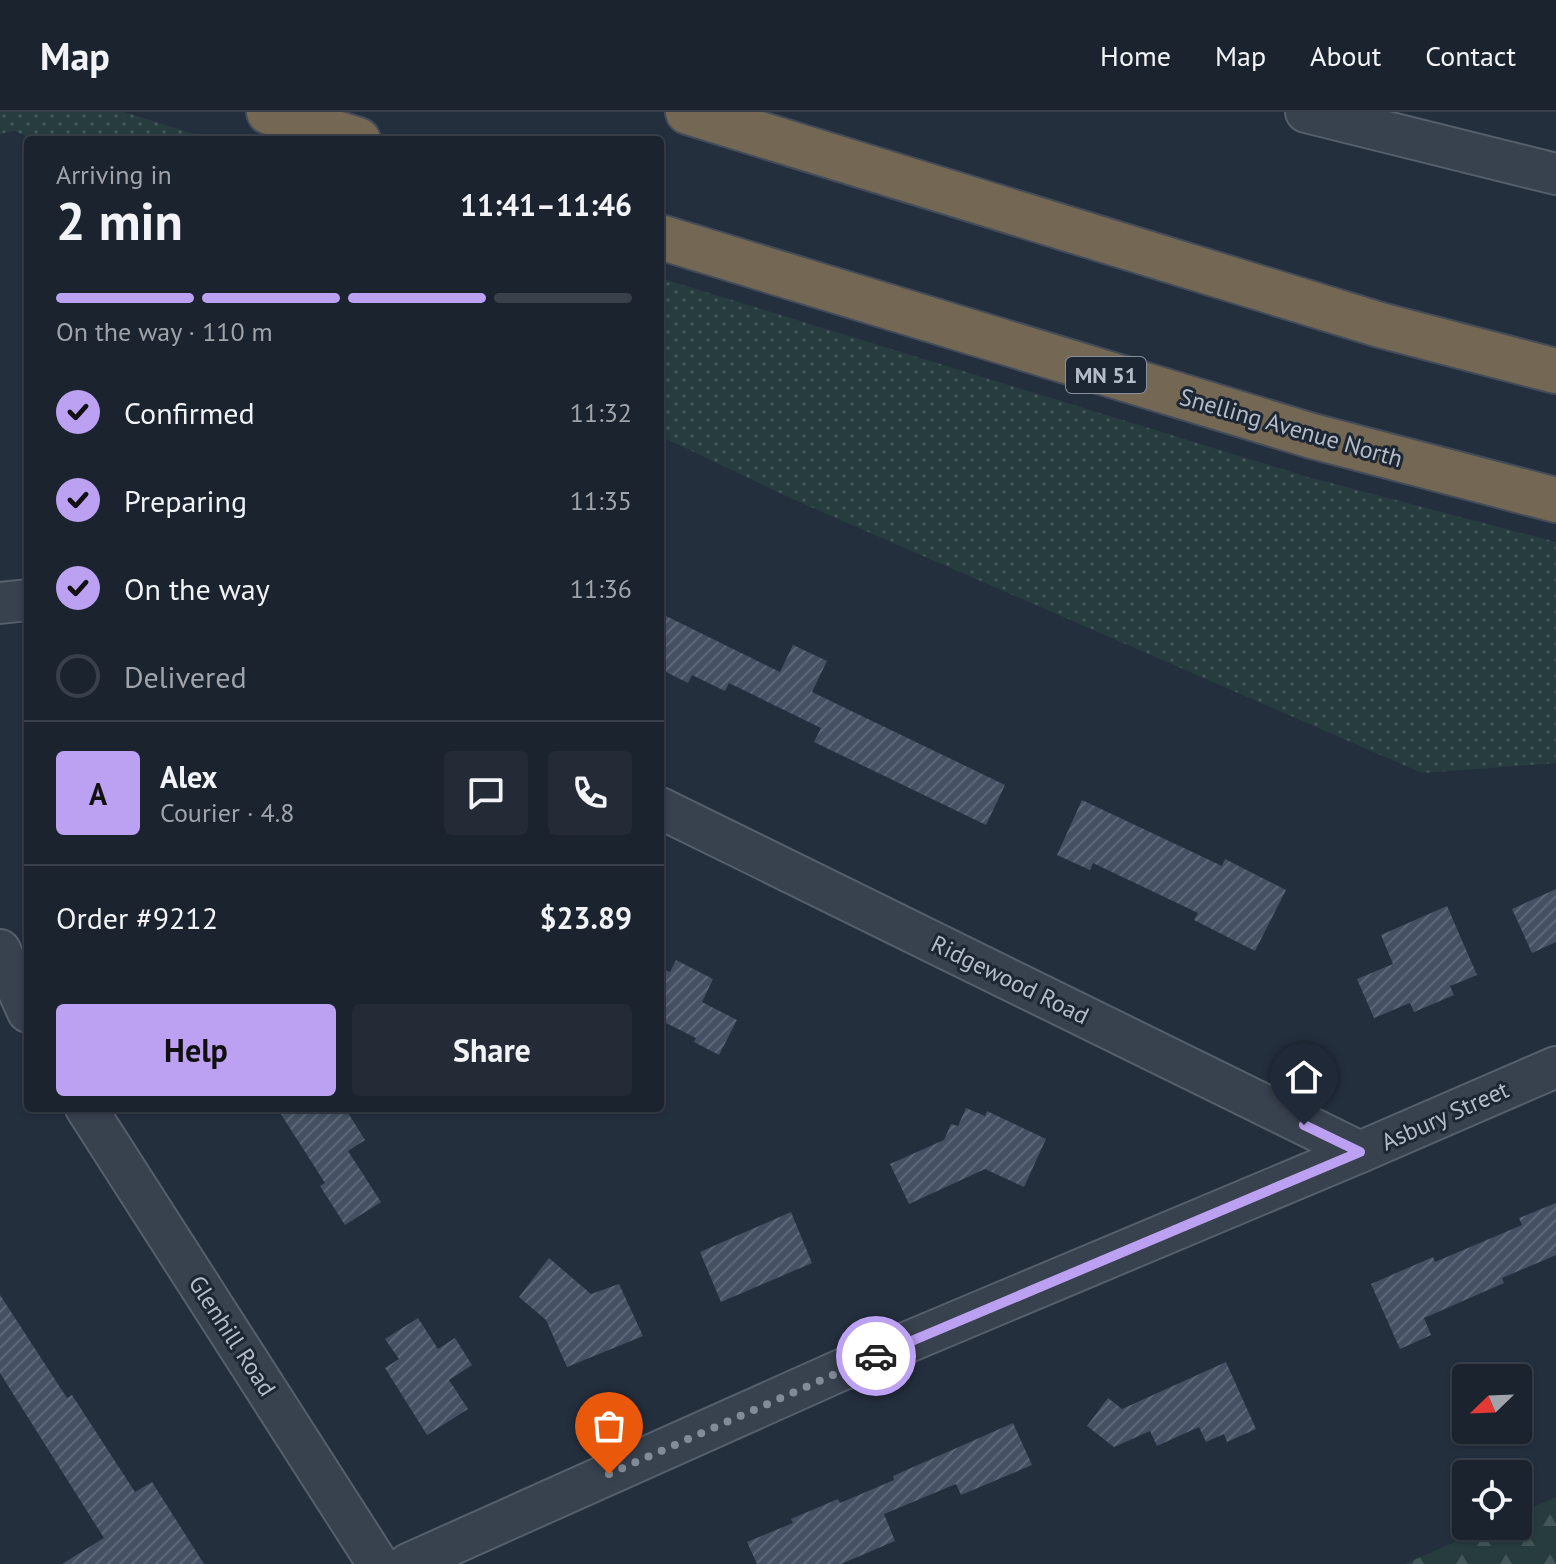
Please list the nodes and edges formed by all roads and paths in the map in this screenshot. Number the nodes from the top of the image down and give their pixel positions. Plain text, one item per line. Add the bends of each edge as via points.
1 (269, 112) edge
2 (688, 112) edge
3 (1306, 112) edge
4 (345, 136) edge
5 (1556, 174) edge
6 (664, 238) edge
7 (1556, 371) edge
8 (1556, 500) edge
9 (24, 600) edge
10 (0, 603) edge
11 (664, 810) edge
12 (0, 950) edge
13 (24, 1003) edge
14 (1556, 1067) edge
15 (89, 1112) edge
16 (1360, 1152) junction
17 (378, 1564) edge
18 (408, 1564) edge

1 - 4 highway
2 - 7 highway via 1380,325
3 - 5 street
6 - 8 highway, Snelling Avenue North / MN 51 via 1268,423
9 - 10 street
11 - 16 street, Ridgewood Road
12 - 13 street
14 - 16 street, Asbury Street
15 - 17 street, Glenhill Road
16 - 18 street, Asbury Street via 839,1371

